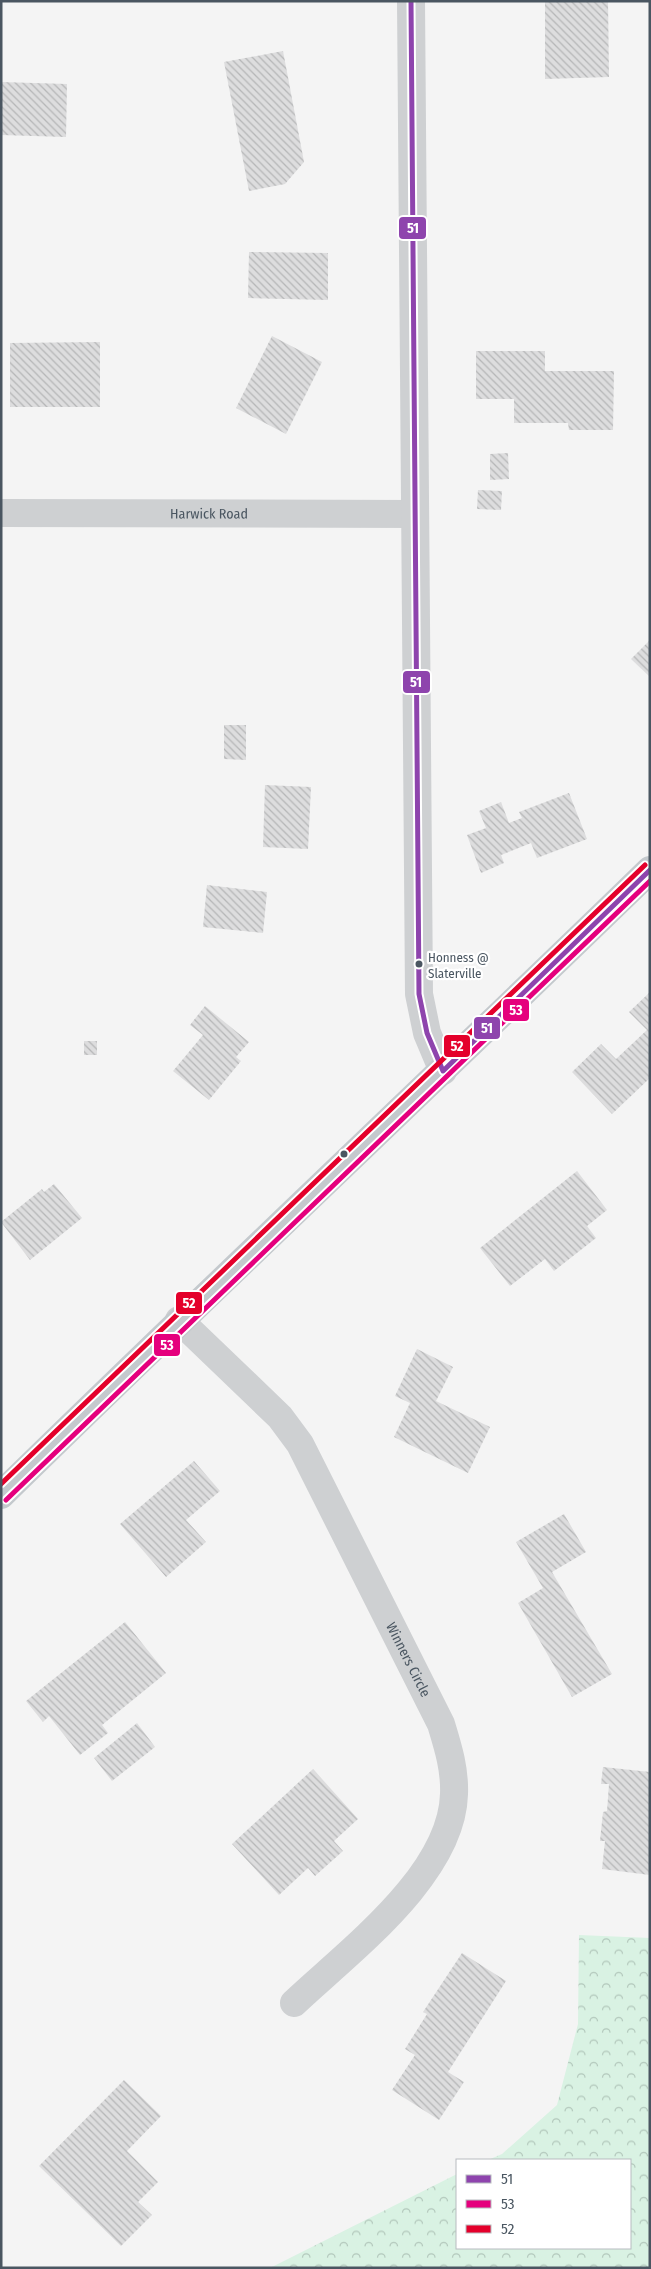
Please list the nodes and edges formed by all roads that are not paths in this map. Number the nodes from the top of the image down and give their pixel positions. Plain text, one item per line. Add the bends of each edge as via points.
1 (411, 1) edge
2 (1, 513) edge
3 (415, 514) junction
4 (650, 870) edge
5 (443, 1071) junction
6 (179, 1320) junction
7 (1, 1495) edge
8 (294, 2003) dead end

1 - 3 street
2 - 3 street, Harwick Road
3 - 5 street via 419,994 428,1033
4 - 5 highway
5 - 6 highway
6 - 7 highway
6 - 8 street, Winners Circle via 280,1417 300,1444 441,1724 452,1758 454,1795 448,1828 434,1858 407,1897

